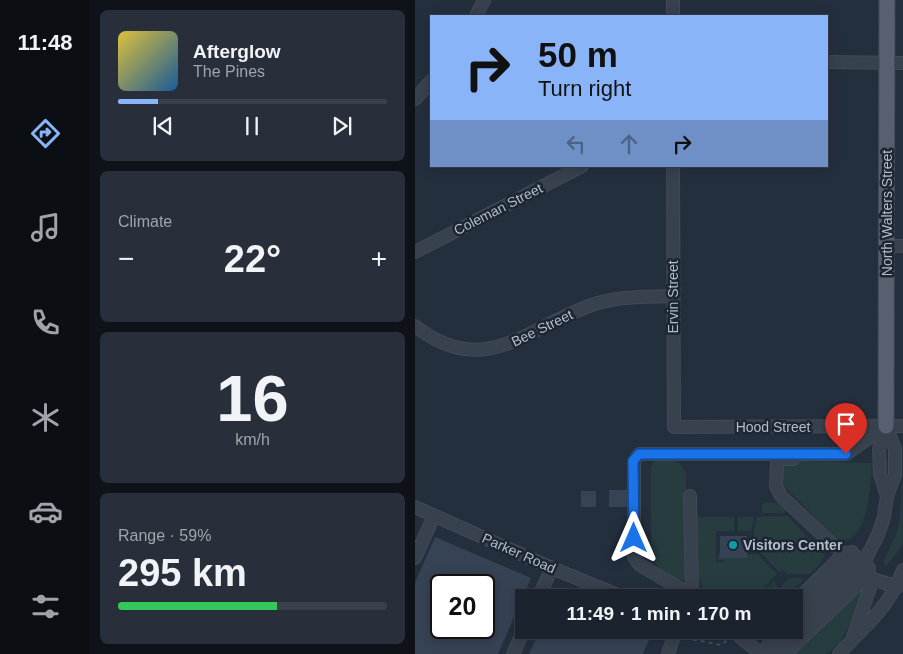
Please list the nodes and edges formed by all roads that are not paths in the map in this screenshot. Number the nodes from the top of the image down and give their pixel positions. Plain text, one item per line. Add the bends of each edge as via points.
1 (484, 0) edge
2 (673, 0) edge
3 (887, 0) edge
4 (477, 15) edge
5 (673, 15) edge
6 (828, 62) edge
7 (887, 62) junction
8 (903, 63) edge
9 (430, 82) edge
10 (415, 99) edge
11 (580, 167) edge
12 (673, 167) edge
13 (887, 246) junction
14 (903, 246) edge
15 (415, 252) edge
16 (673, 296) junction
17 (415, 326) edge
18 (886, 426) junction
19 (903, 426) edge
20 (674, 427) joint
21 (804, 454) junction
22 (690, 496) dead end
23 (415, 507) edge
24 (434, 516) junction
25 (871, 547) junction
26 (415, 558) edge
27 (860, 567) junction
28 (552, 568) junction
29 (903, 570) edge
30 (897, 587) junction
31 (542, 589) edge
32 (603, 589) edge
33 (682, 589) edge
34 (694, 589) edge
35 (803, 597) edge
36 (803, 610) edge
37 (520, 639) edge
38 (672, 639) edge
39 (738, 639) edge
40 (765, 639) edge
41 (771, 639) edge
42 (851, 642) junction
43 (513, 654) edge
44 (668, 654) edge
45 (763, 654) edge
46 (777, 654) edge
47 (839, 654) edge

1 - 4 street
2 - 5 street
3 - 7 main road, North Walters Street
6 - 7 street
7 - 8 street
7 - 13 main road, North Walters Street
9 - 10 street
11 - 15 street, Coleman Street
12 - 16 street, Ervin Street
13 - 14 street
13 - 18 main road, North Walters Street
16 - 17 street, Bee Street via 600,302 511,344 486,350 447,345
16 - 20 street, Ervin Street
18 - 19 street, Hood Street
18 - 20 street, Hood Street
18 - 21 street via 846,454
18 - 25 street via 895,450 895,475 884,517
21 - 27 street via 777,463 776,486 781,496
21 - 33 street via 639,454 633,461 634,558 639,565
22 - 34 street
23 - 24 street, Parker Road
24 - 26 street
24 - 28 street, Parker Road
25 - 27 street
25 - 27 street
27 - 30 street
27 - 35 street
27 - 36 street
27 - 42 street
27 - 45 street via 780,646
27 - 46 street via 786,653
28 - 31 street
28 - 32 street, Parker Road
29 - 30 street
30 - 42 street via 882,610
37 - 43 street
38 - 44 street
39 - 45 street
40 - 45 street
41 - 45 street
42 - 47 street

